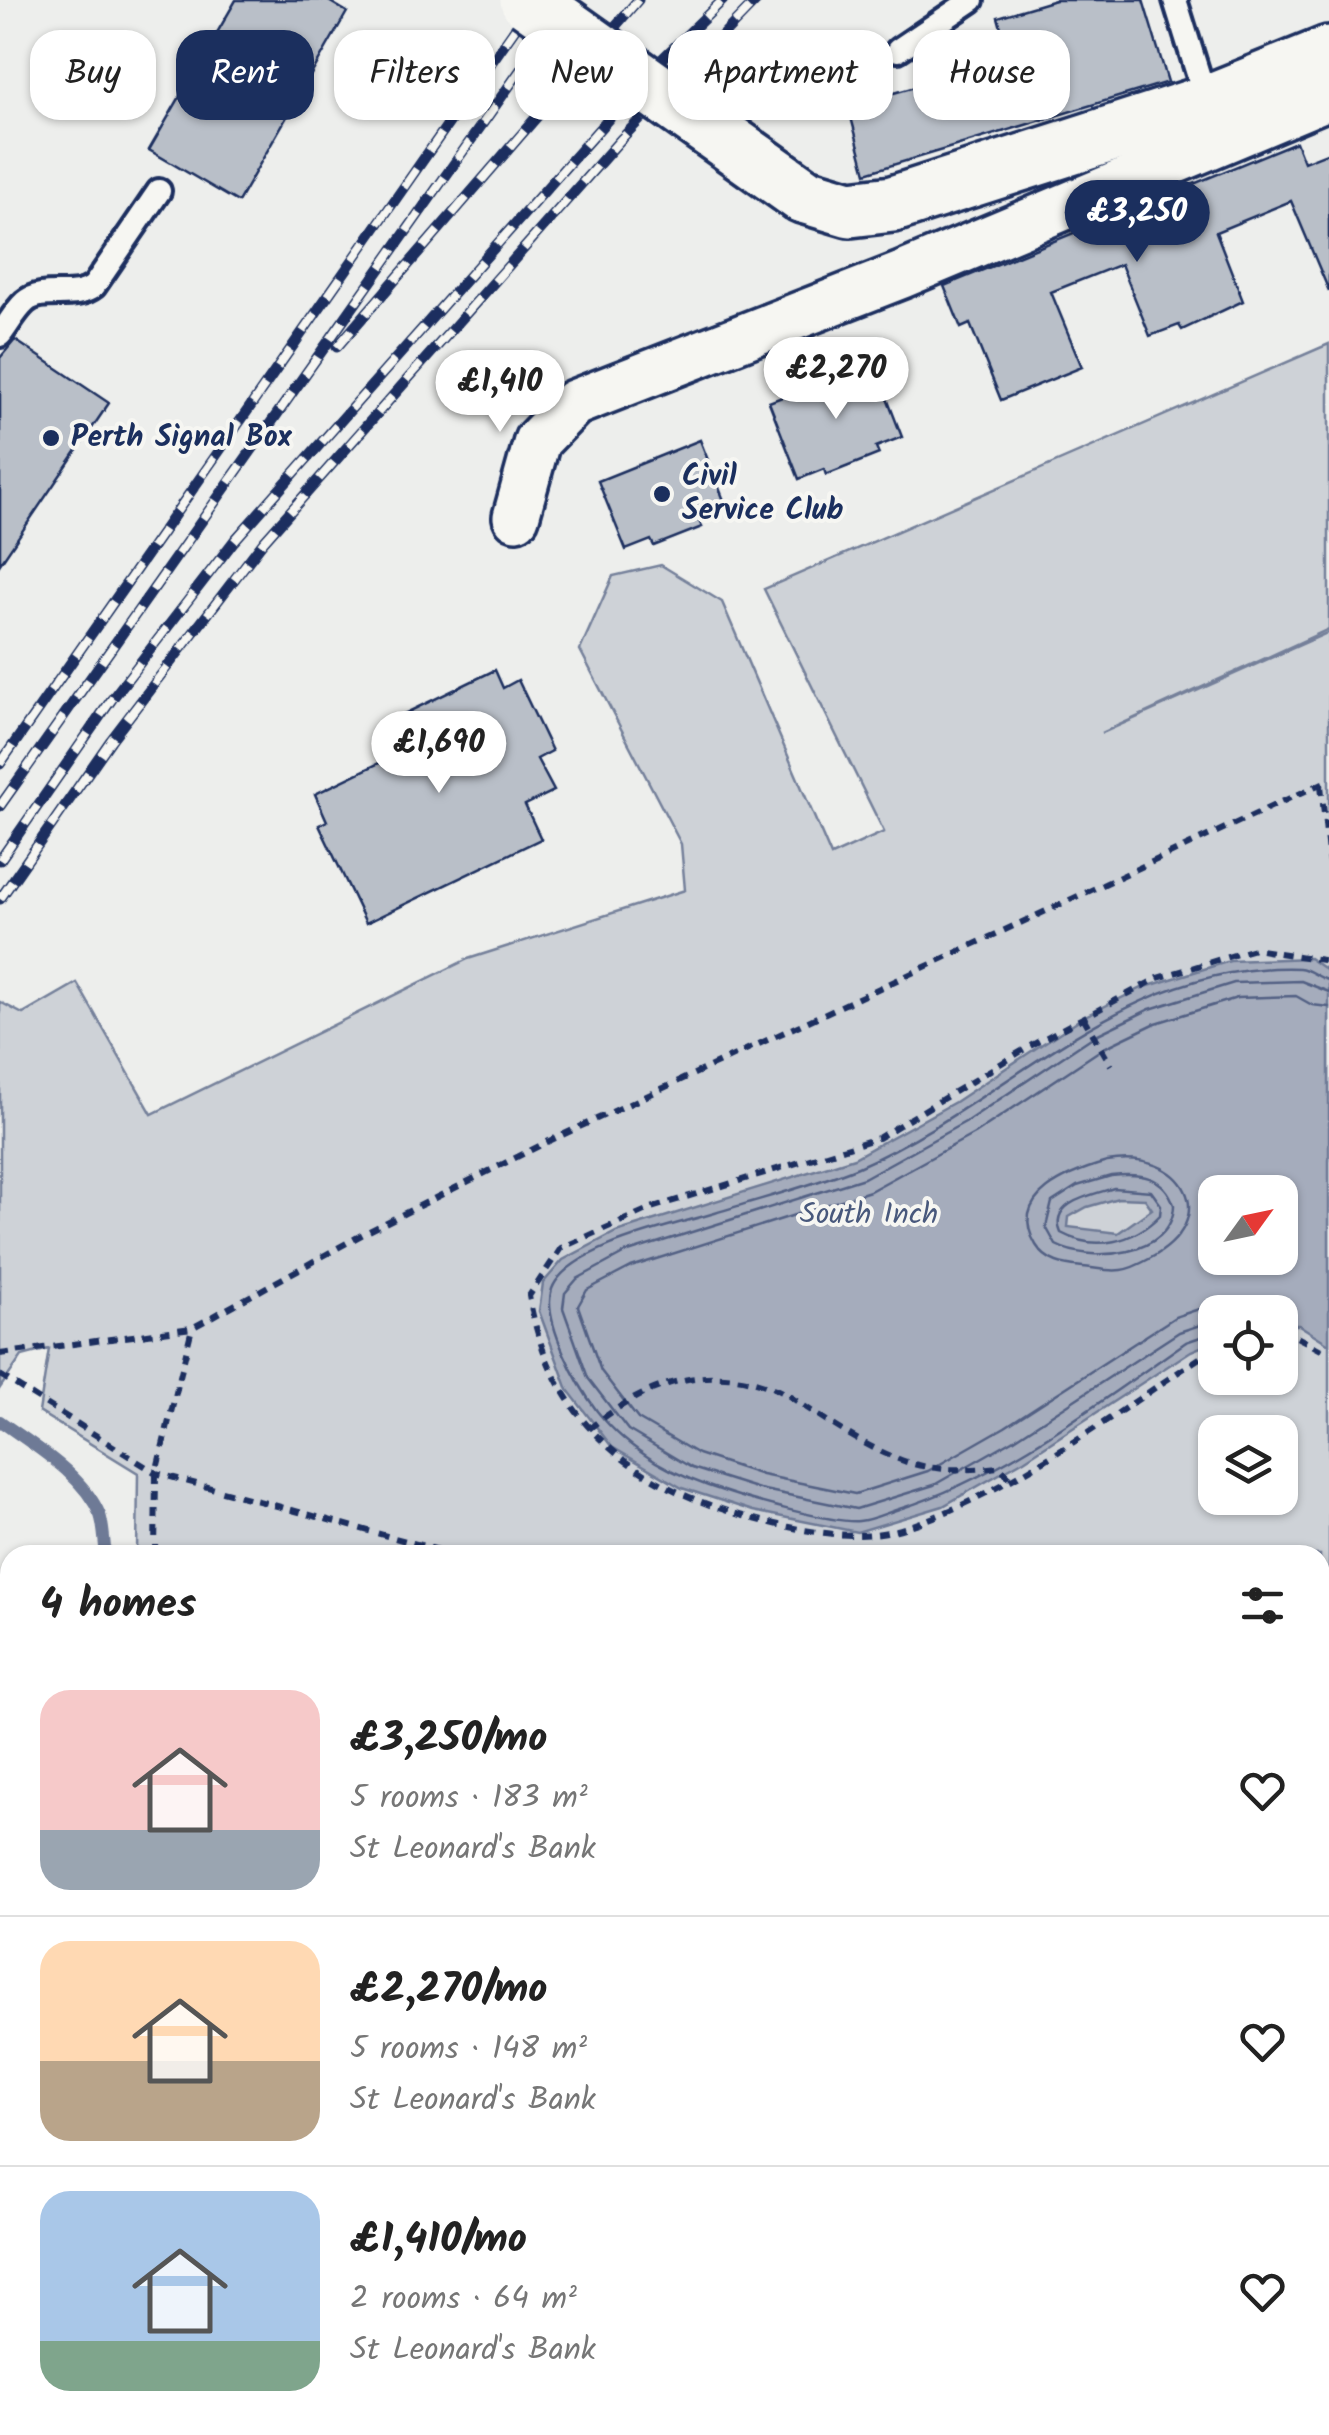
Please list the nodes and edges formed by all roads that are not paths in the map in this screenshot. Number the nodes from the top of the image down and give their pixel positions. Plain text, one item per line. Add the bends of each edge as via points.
1 (528, 0) edge
2 (972, 0) edge
3 (1175, 0) edge
4 (898, 50) dead end
5 (1329, 54) edge
6 (1329, 96) edge
7 (1207, 103) junction
8 (159, 190) dead end
9 (0, 335) edge
10 (516, 518) dead end

1 - 7 street, bridge via 803,194 850,209 893,204
2 - 4 lane
3 - 7 lane
5 - 7 street
6 - 10 street via 574,403 537,442
8 - 9 lane via 94,286 83,294 35,296

